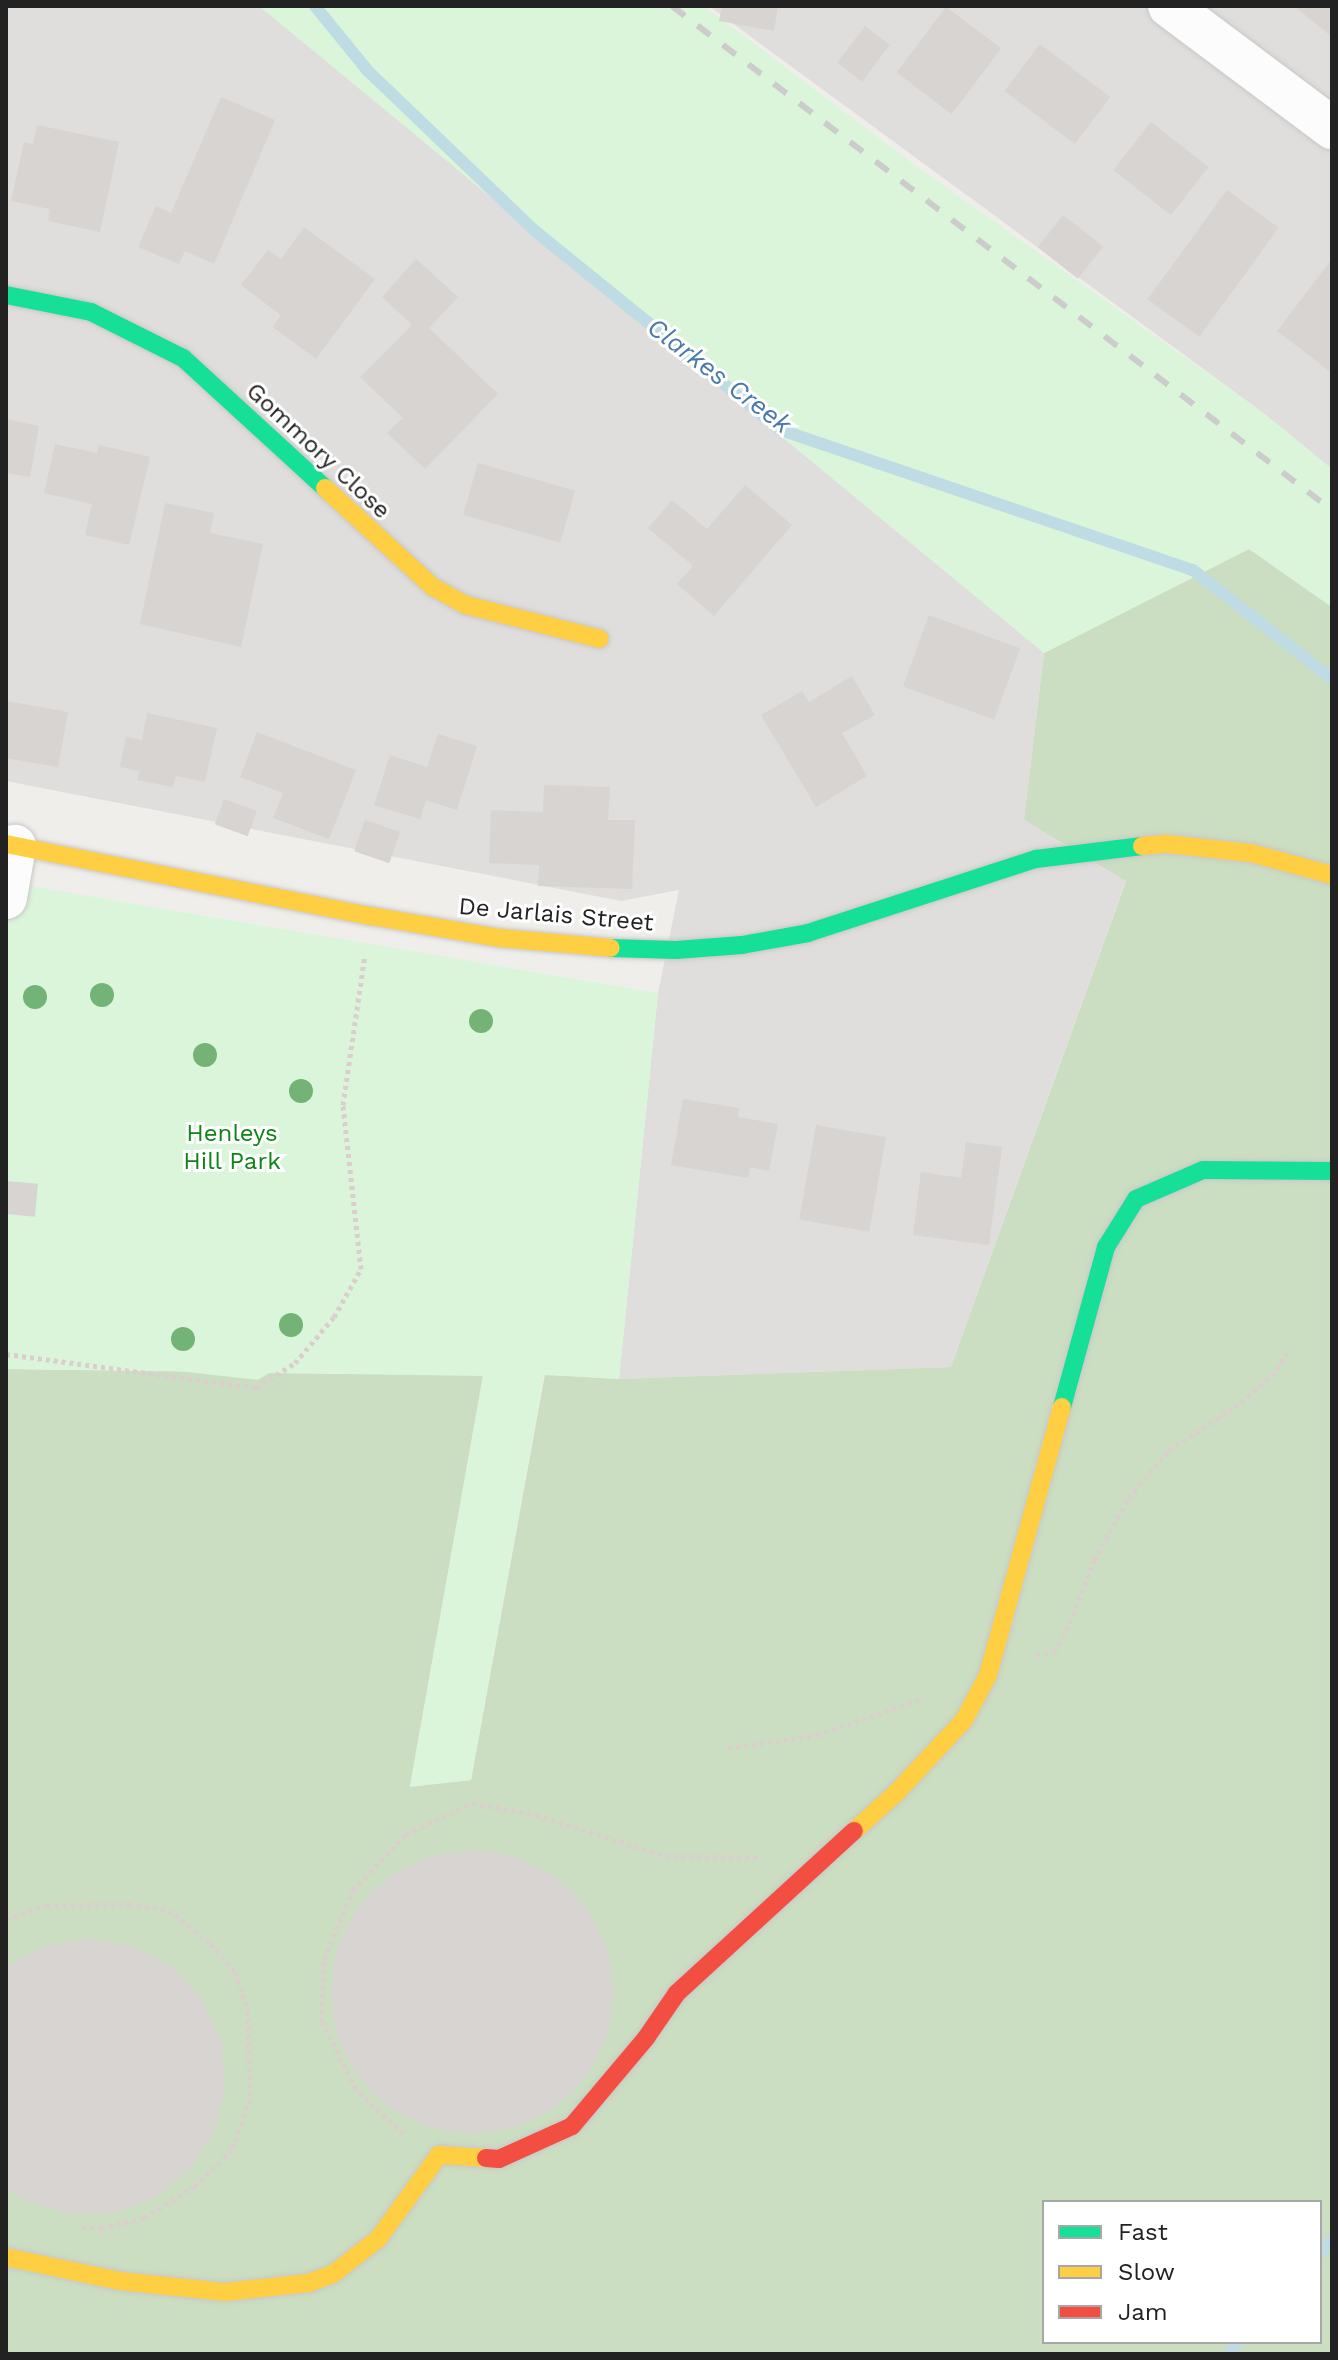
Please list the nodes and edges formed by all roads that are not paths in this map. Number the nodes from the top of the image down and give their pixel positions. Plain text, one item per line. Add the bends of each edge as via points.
1 (1169, 6) edge
2 (1332, 128) edge
3 (6, 295) edge
4 (600, 639) dead end
5 (11, 845) edge
6 (1332, 875) edge
7 (6, 898) edge
8 (1332, 1171) edge
9 (6, 2257) edge

1 - 2 street
3 - 4 street, Gommory Close via 91,312 183,358 433,587 466,605
5 - 6 street, De Jarlais Street via 514,940 676,950 808,933 1036,859 1101,848 1167,844 1251,853
5 - 7 street
8 - 9 street via 1203,1170 1136,1199 1106,1247 988,1675 964,1720 896,1793 677,1993 572,2126 499,2159 439,2155 378,2239 333,2274 309,2283 225,2292 120,2281

